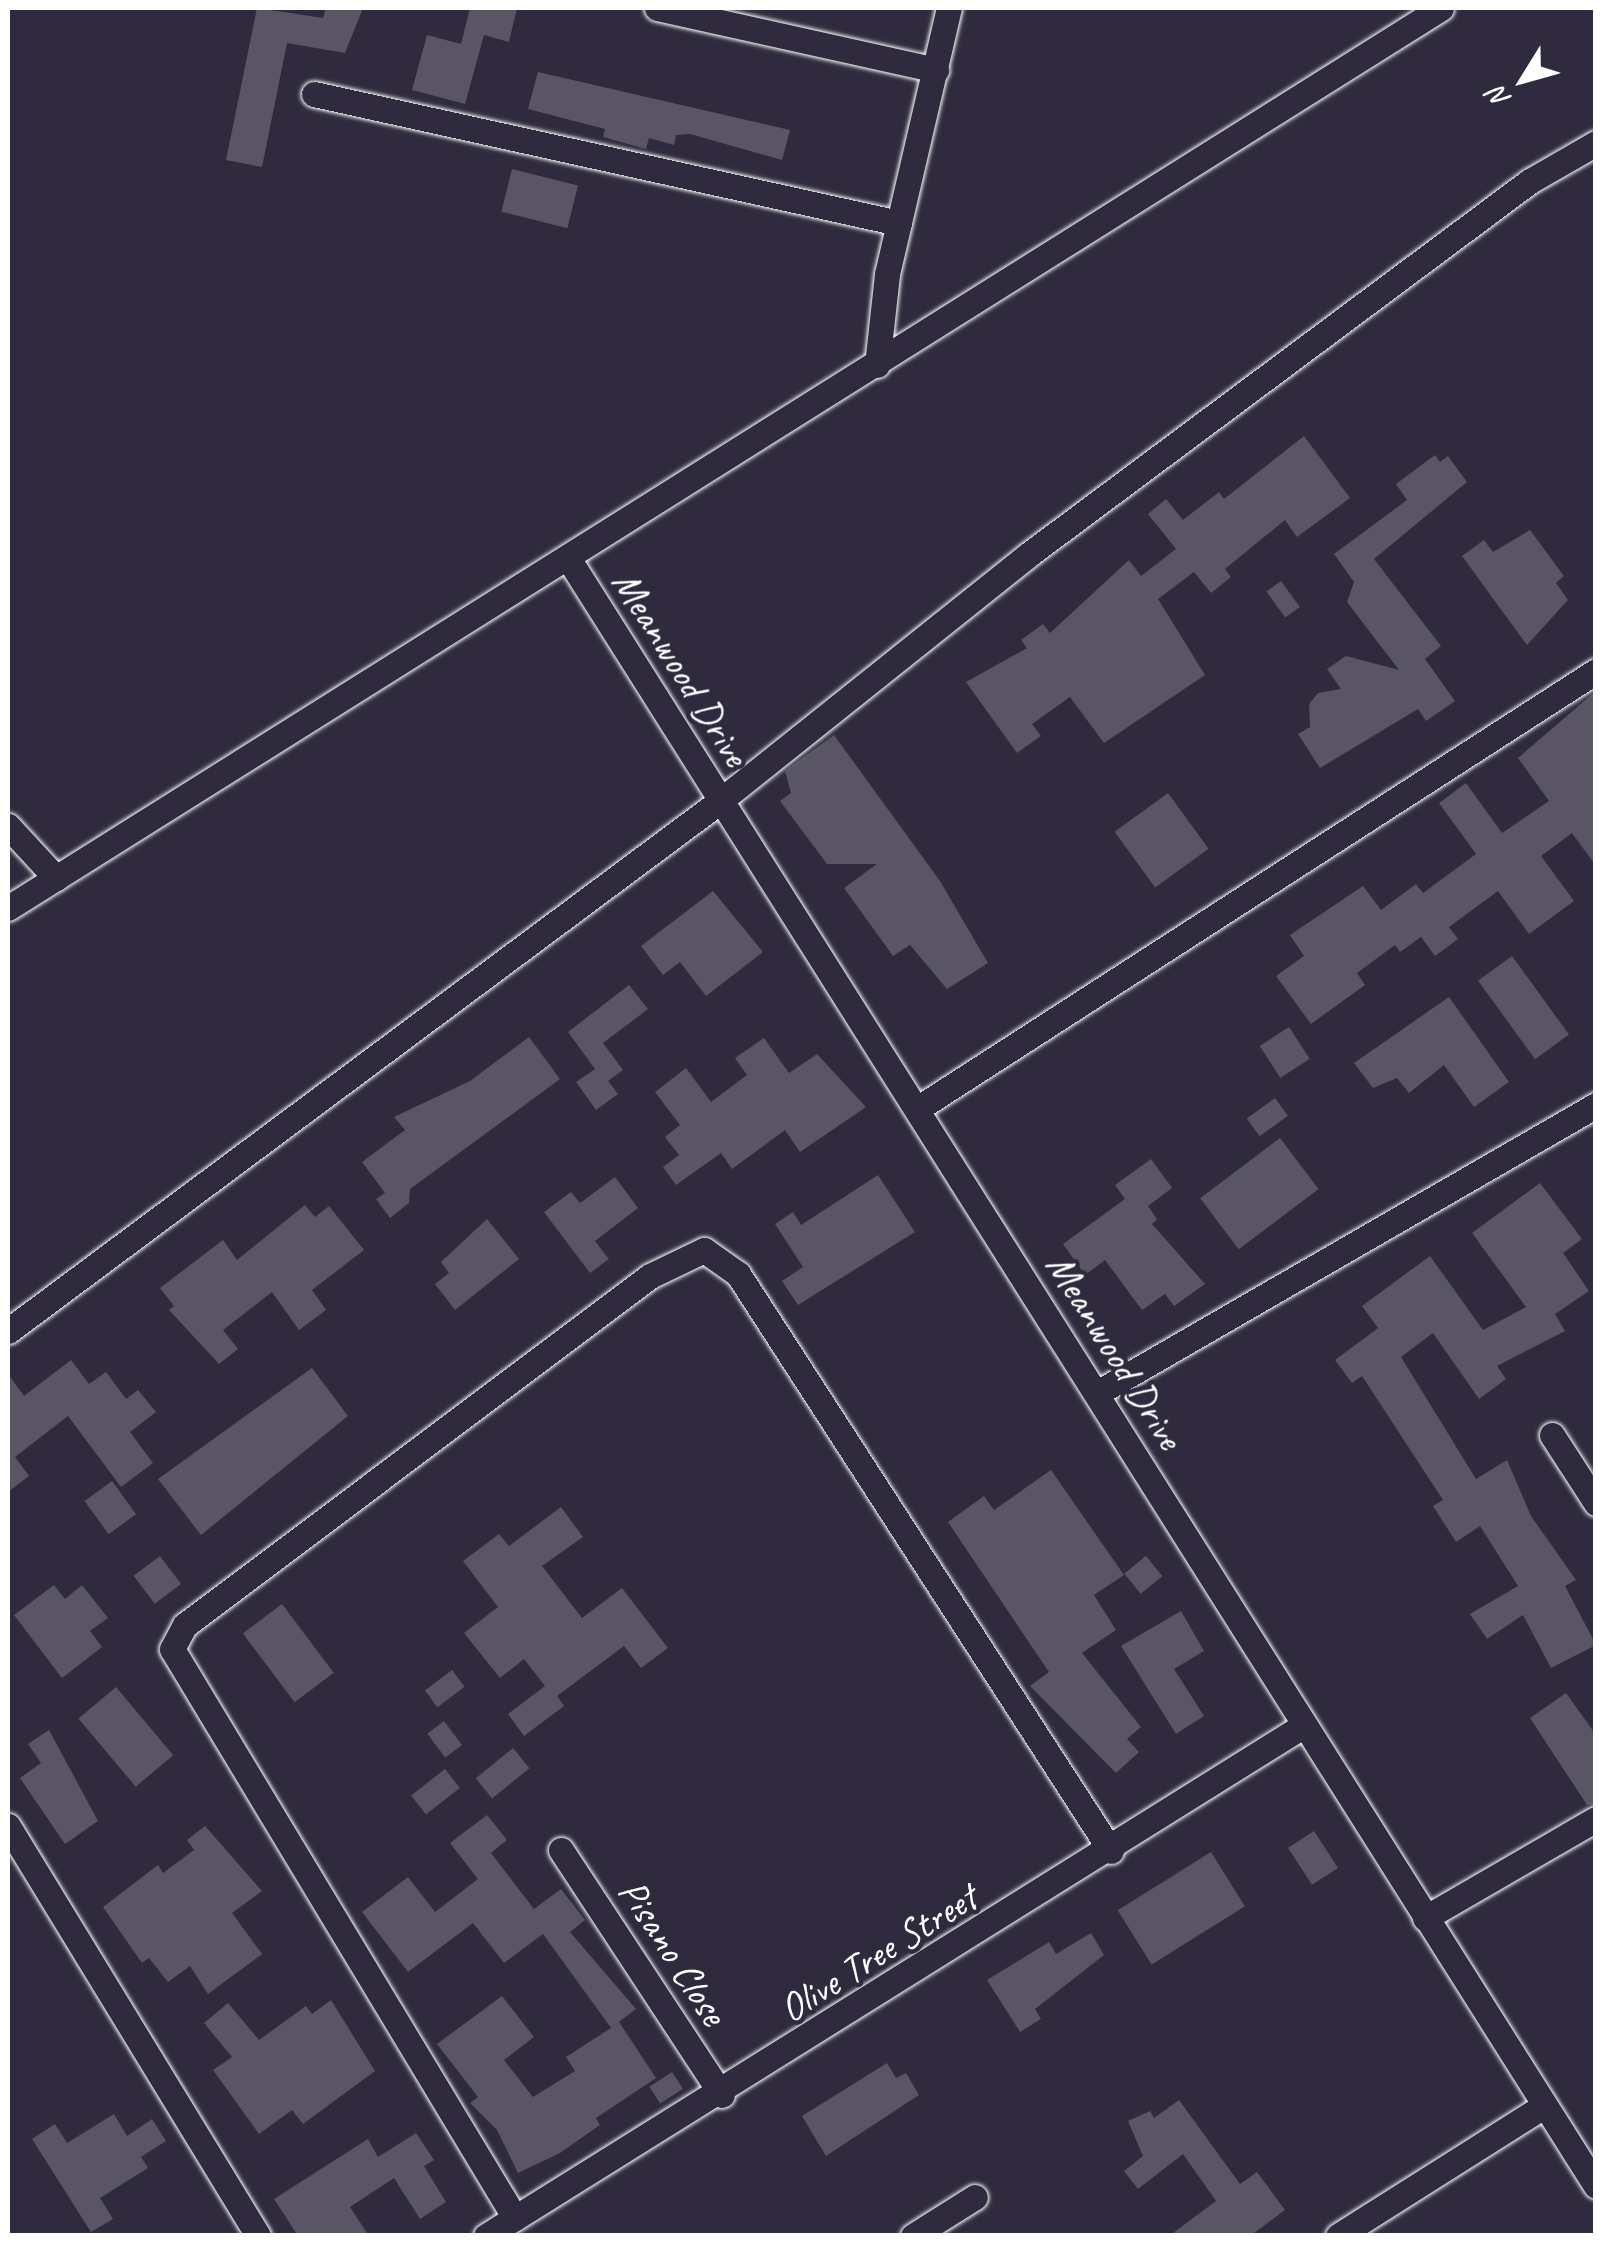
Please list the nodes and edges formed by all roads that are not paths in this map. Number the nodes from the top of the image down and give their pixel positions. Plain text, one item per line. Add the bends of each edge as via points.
1 (657, 8) edge
2 (948, 8) edge
3 (1441, 8) edge
4 (936, 70) junction
5 (314, 94) dead end
6 (1596, 143) edge
7 (900, 223) junction
8 (876, 365) junction
9 (568, 558) junction
10 (1596, 671) edge
11 (720, 801) junction
12 (8, 826) edge
13 (56, 878) junction
14 (8, 908) edge
15 (1596, 1105) edge
16 (918, 1109) junction
17 (8, 1331) edge
18 (1099, 1392) junction
19 (1552, 1435) dead end
20 (1596, 1503) edge
21 (1304, 1725) junction
22 (1596, 1820) edge
23 (8, 1826) edge
24 (562, 1850) dead end
25 (1111, 1851) junction
26 (1425, 1918) junction
27 (722, 2095) junction
28 (1544, 2106) junction
29 (1596, 2186) edge
30 (975, 2197) dead end
31 (515, 2218) junction
32 (258, 2236) edge
33 (486, 2236) edge
34 (913, 2236) edge
35 (1338, 2236) edge

1 - 4 street
2 - 4 street
3 - 8 street
4 - 7 street
5 - 7 street
6 - 11 street via 1542,173 1028,555
7 - 8 street
8 - 9 street
9 - 11 street, Meanwood Drive
9 - 13 street
10 - 16 street
11 - 16 street, Meanwood Drive
11 - 17 street
12 - 13 street
13 - 14 street
15 - 18 street
16 - 18 street, Meanwood Drive
18 - 21 street, Meanwood Drive
19 - 20 street
21 - 25 street, Olive Tree Street
21 - 26 street, Meanwood Drive
22 - 26 street
23 - 32 street
24 - 27 street, Pisano Close
25 - 27 street, Olive Tree Street
25 - 31 street via 738,1274 704,1250 650,1276 185,1625 172,1649
26 - 28 street, Meanwood Drive
27 - 31 street, Olive Tree Street
28 - 29 street, Meanwood Drive
28 - 35 street
30 - 34 street
31 - 33 street, Olive Tree Street

